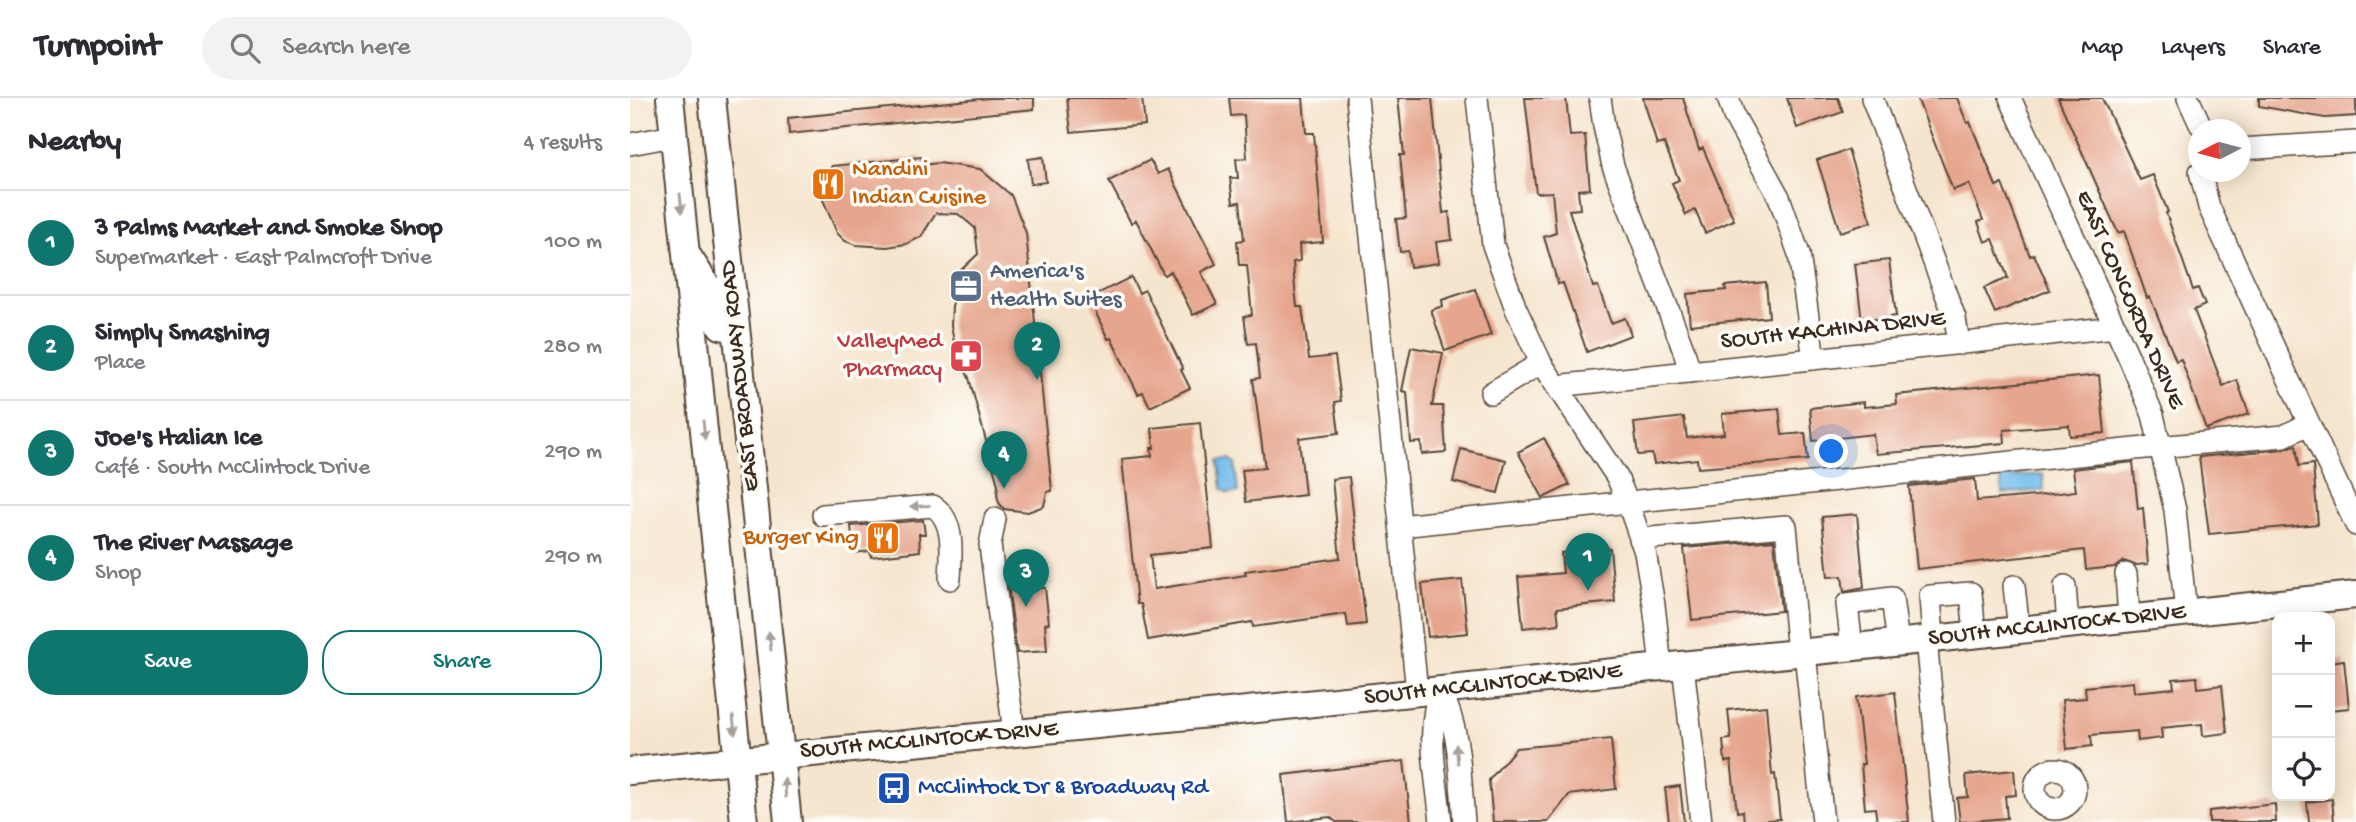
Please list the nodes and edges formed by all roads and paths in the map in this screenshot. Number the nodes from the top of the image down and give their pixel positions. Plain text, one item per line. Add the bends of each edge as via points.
1 (670, 98) edge
2 (1357, 98) edge
3 (1477, 98) edge
4 (1600, 98) edge
5 (1728, 98) edge
6 (1872, 98) edge
7 (2010, 98) edge
8 (2188, 98) edge
9 (713, 107) edge
10 (2198, 119) edge
11 (673, 136) junction
12 (2356, 142) edge
13 (630, 144) edge
14 (2251, 148) edge
15 (2203, 182) edge
16 (686, 254) junction
17 (2116, 327) junction
18 (736, 329) junction
19 (1959, 344) junction
20 (1814, 359) junction
21 (1541, 363) junction
22 (1690, 372) junction
23 (1556, 386) junction
24 (1491, 393) dead end
25 (2308, 424) junction
26 (2161, 447) junction
27 (1628, 503) junction
28 (823, 515) dead end
29 (995, 519) dead end
30 (2356, 525) edge
31 (1400, 526) junction
32 (1640, 539) junction
33 (2126, 574) dead end
34 (950, 579) dead end
35 (2014, 586) dead end
36 (2065, 586) dead end
37 (2356, 595) edge
38 (2186, 613) junction
39 (2129, 618) junction
40 (2068, 625) junction
41 (2019, 630) junction
42 (1975, 635) junction
43 (1930, 640) junction
44 (1898, 643) junction
45 (1852, 648) junction
46 (1801, 653) junction
47 (1672, 666) junction
48 (1428, 691) junction
49 (1014, 733) junction
50 (782, 754) junction
51 (737, 759) junction
52 (630, 771) edge
53 (744, 822) edge
54 (788, 822) edge
55 (1441, 822) edge
56 (1464, 822) edge
57 (1701, 822) edge
58 (1823, 822) edge
59 (1944, 822) edge

1 - 11 main road, EAST BROADWAY ROAD
2 - 31 street
3 - 21 street via 1493,245
4 - 22 street via 1613,166
5 - 20 street via 1779,197 1799,254
6 - 19 street via 1955,318
7 - 17 street, EAST CONCORDA DRIVE
8 - 10 street
9 - 11 main road
9 - 18 main road, EAST BROADWAY ROAD
11 - 13 street
11 -> 16 main road, EAST BROADWAY ROAD
12 - 14 street
15 - 25 street via 2209,206
16 - 18 main road via 709,289 715,318 721,326
16 -> 51 main road, EAST BROADWAY ROAD
17 - 19 street, SOUTH KACHINA DRIVE
17 - 26 street, EAST CONCORDA DRIVE via 2153,415
50 -> 18 main road, EAST BROADWAY ROAD
19 - 20 street, SOUTH KACHINA DRIVE
20 - 22 street, SOUTH KACHINA DRIVE
21 - 23 street
21 - 24 street
22 - 23 street, SOUTH KACHINA DRIVE
23 - 27 street via 1617,477
25 - 26 street via 2284,436
25 - 30 street
26 - 27 street
26 - 38 street, EAST CONCORDA DRIVE via 2175,510
27 - 31 street
27 - 32 street
34 -> 28 street via 948,529 933,506
29 - 49 street via 990,545
31 - 48 street
32 - 46 street via 1786,526
32 - 47 street
33 - 39 street
35 - 41 street
36 - 40 street
37 - 38 main road, SOUTH MCCLINTOCK DRIVE
38 - 39 main road, SOUTH MCCLINTOCK DRIVE
39 - 40 main road, SOUTH MCCLINTOCK DRIVE
40 - 41 main road, SOUTH MCCLINTOCK DRIVE
41 - 42 main road, SOUTH MCCLINTOCK DRIVE
42 - 43 main road, SOUTH MCCLINTOCK DRIVE
42 - 43 street via 1971,593 1930,596
43 - 44 main road, SOUTH MCCLINTOCK DRIVE
43 - 59 street
44 - 45 main road, SOUTH MCCLINTOCK DRIVE
44 - 45 street via 1892,598 1847,604
45 - 46 main road, SOUTH MCCLINTOCK DRIVE
46 - 47 main road, SOUTH MCCLINTOCK DRIVE
46 - 58 street
47 - 48 main road, SOUTH MCCLINTOCK DRIVE
47 - 57 street
48 - 49 main road, SOUTH MCCLINTOCK DRIVE
48 - 55 street
56 -> 48 street via 1454,724 1449,707
49 - 50 main road, SOUTH MCCLINTOCK DRIVE
50 - 51 main road, SOUTH MCCLINTOCK DRIVE
54 -> 50 main road, EAST BROADWAY ROAD
51 - 52 main road, SOUTH MCCLINTOCK DRIVE
51 - 53 main road, EAST BROADWAY ROAD

